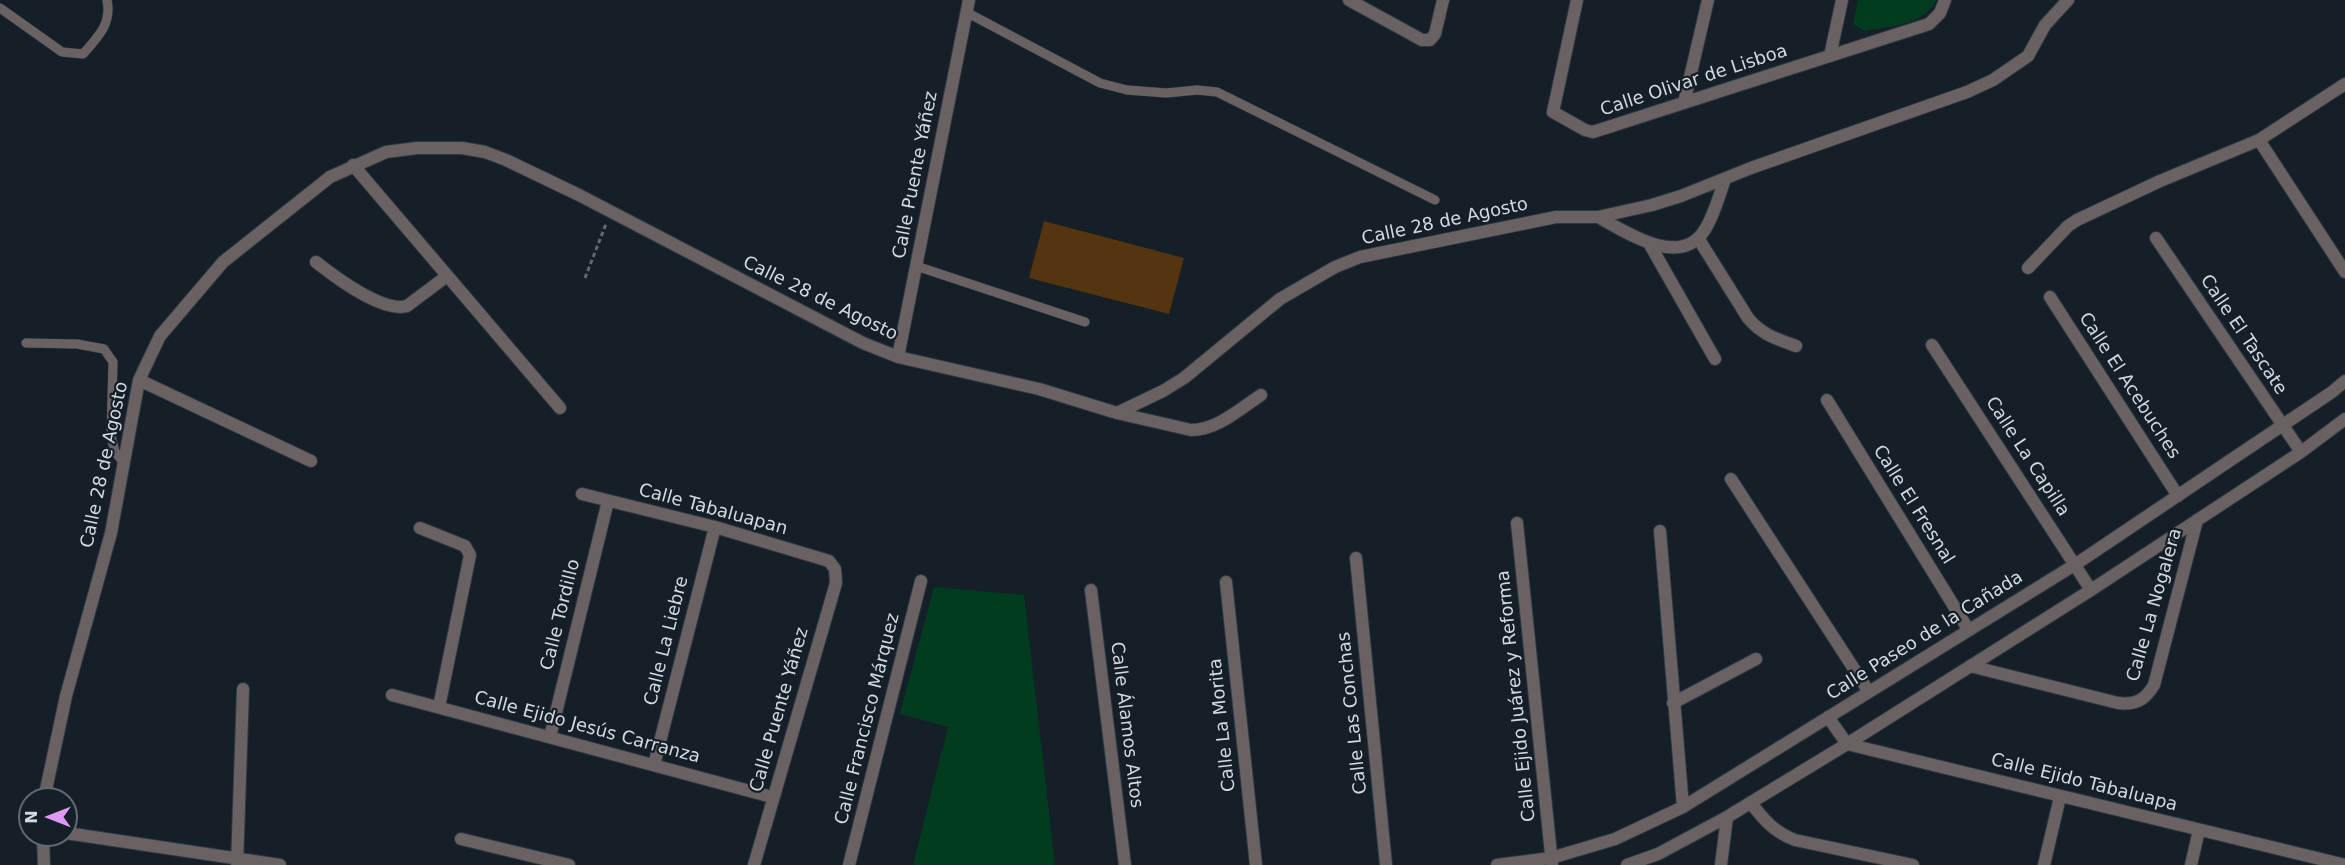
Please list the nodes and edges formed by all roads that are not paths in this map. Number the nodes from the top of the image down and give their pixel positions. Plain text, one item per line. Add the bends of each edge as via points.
1 (107, 0) edge
2 (1348, 0) edge
3 (1443, 0) edge
4 (1577, 0) edge
5 (1708, 0) edge
6 (1842, 0) edge
7 (1945, 0) edge
8 (2068, 0) edge
9 (967, 6) edge
10 (0, 8) edge
11 (1830, 56) junction
12 (2345, 84) edge
13 (1684, 103) junction
14 (2259, 140) junction
15 (353, 165) junction
16 (1725, 179) junction
17 (1435, 200) dead end
18 (1598, 217) junction
19 (1698, 238) junction
20 (2156, 238) dead end
21 (1649, 243) junction
22 (316, 262) dead end
23 (916, 266) junction
24 (2028, 268) dead end
25 (2345, 272) edge
26 (447, 276) junction
27 (2050, 297) dead end
28 (1085, 322) dead end
29 (26, 344) dead end
30 (1932, 345) dead end
31 (1796, 346) dead end
32 (898, 357) junction
33 (1715, 359) dead end
34 (140, 380) junction
35 (2345, 381) edge
36 (1261, 395) dead end
37 (1827, 400) dead end
38 (560, 408) dead end
39 (1118, 413) junction
40 (2345, 418) edge
41 (2282, 425) junction
42 (2301, 452) junction
43 (311, 461) dead end
44 (125, 464) junction
45 (1731, 479) dead end
46 (582, 494) dead end
47 (2178, 496) junction
48 (608, 501) junction
49 (2197, 520) junction
50 (1517, 523) dead end
51 (715, 527) junction
52 (420, 528) dead end
53 (1660, 531) dead end
54 (1356, 558) dead end
55 (2076, 564) junction
56 (833, 565) joint
57 (921, 581) dead end
58 (1226, 582) dead end
59 (1091, 590) dead end
60 (2091, 590) junction
61 (1968, 629) junction
62 (1756, 659) dead end
63 (1970, 666) junction
64 (243, 689) dead end
65 (1869, 692) junction
66 (392, 695) dead end
67 (1673, 703) junction
68 (439, 707) junction
69 (1828, 717) junction
70 (550, 737) junction
71 (1846, 744) junction
72 (654, 765) junction
73 (47, 787) edge
74 (772, 796) junction
75 (2060, 796) junction
76 (1751, 803) junction
77 (1683, 807) junction
78 (1727, 817) junction
79 (2199, 830) junction
80 (78, 835) edge
81 (461, 839) dead end
82 (43, 847) edge
83 (1552, 861) edge
84 (237, 862) edge
85 (44, 865) edge
86 (280, 865) edge
87 (569, 865) edge
88 (754, 865) edge
89 (849, 865) edge
90 (1125, 865) edge
91 (1256, 865) edge
92 (1386, 865) edge
93 (1497, 865) edge
94 (1627, 865) edge
95 (1721, 865) edge
96 (1913, 865) edge
97 (2044, 865) edge
98 (2191, 865) edge
99 (2345, 865) edge

1 - 10 lane via 104,31 83,54 62,52
2 - 3 street via 1422,40 1430,40 1436,34
4 - 13 street, Calle Olivar de Lisboa via 1553,112 1593,132
5 - 13 street
6 - 11 street
7 - 11 street, Calle Olivar de Lisboa via 1940,13 1929,24
8 - 16 street, Calle 28 de Agosto via 2045,25 2028,56 1993,80
9 - 17 lane via 1100,83 1166,93 1217,92
9 - 23 street, Calle Puente Yáñez
11 - 13 street, Calle Olivar de Lisboa
12 - 14 street
14 - 24 street via 2077,220
14 - 25 street
15 - 26 street
15 - 32 street, Calle 28 de Agosto via 386,152 417,148 462,148 506,159 863,343
15 - 34 street, Calle 28 de Agosto via 330,177 223,262 160,336
16 - 18 street, Calle 28 de Agosto via 1681,196
16 - 19 street
18 - 21 street
18 - 39 street, Calle 28 de Agosto via 1556,218 1372,253 1348,262 1280,299 1170,387
19 - 21 street via 1673,248
19 - 31 street via 1758,330
20 - 41 street, Calle El Tascate
21 - 33 street
22 - 26 street via 333,276 400,308
23 - 28 lane
23 - 32 street, Calle Puente Yáñez
26 - 38 street
27 - 47 street, Calle El Acebuches
29 - 44 lane via 77,344 104,349 113,362 111,436 115,453
30 - 55 street, Calle La Capilla
32 - 39 street, Calle 28 de Agosto
34 - 43 street
34 - 44 street, Calle 28 de Agosto
35 - 41 street, Calle Paseo de la Cañada
36 - 39 street via 1202,430
37 - 61 street, Calle El Fresnal
40 - 42 street
41 - 42 street, Calle El Tascate
41 - 47 street, Calle Paseo de la Cañada
42 - 49 street
44 - 73 street, Calle 28 de Agosto
45 - 65 street
46 - 48 street, Calle Tabaluapan
47 - 55 street, Calle Paseo de la Cañada
48 - 51 street, Calle Tabaluapan
48 - 70 street, Calle Tordillo
49 - 60 street
49 - 63 street, Calle La Nogalera via 2154,685 2139,702 2118,703
50 - 83 street, Calle Ejido Juárez y Reforma
51 - 56 street, Calle Tabaluapan
51 - 72 street, Calle La Liebre
52 - 68 street via 465,546 470,555
53 - 67 street
54 - 92 street, Calle Las Conchas
55 - 60 street, Calle La Capilla
55 - 61 street, Calle Paseo de la Cañada
56 - 74 street, Calle Puente Yáñez via 836,584
57 - 89 street, Calle Francisco Márquez
58 - 91 street, Calle La Morita
59 - 90 street, Calle Álamos Altos
60 - 63 street
61 - 65 street, Calle Paseo de la Cañada
62 - 67 street
63 - 71 street
64 - 84 street
65 - 69 street, Calle Paseo de la Cañada
66 - 68 street, Calle Ejido Jesús Carranza
67 - 77 street
68 - 70 street, Calle Ejido Jesús Carranza
69 - 71 street
69 - 77 street, Calle Paseo de la Cañada
70 - 72 street, Calle Ejido Jesús Carranza
71 - 75 street, Calle Ejido Tabaluapa
71 - 76 street
72 - 74 street, Calle Ejido Jesús Carranza
74 - 88 street, Calle Puente Yáñez
75 - 79 street, Calle Ejido Tabaluapa
75 - 97 street
76 - 78 street
76 - 96 street via 1779,834
77 - 83 street, Calle Paseo de la Cañada via 1615,839
78 - 94 street via 1658,854
78 - 95 street
79 - 98 street
79 - 99 street, Calle Ejido Tabaluapa
80 - 84 street
81 - 87 street
82 - 85 street
83 - 93 street, Calle Paseo de la Cañada
84 - 86 street

